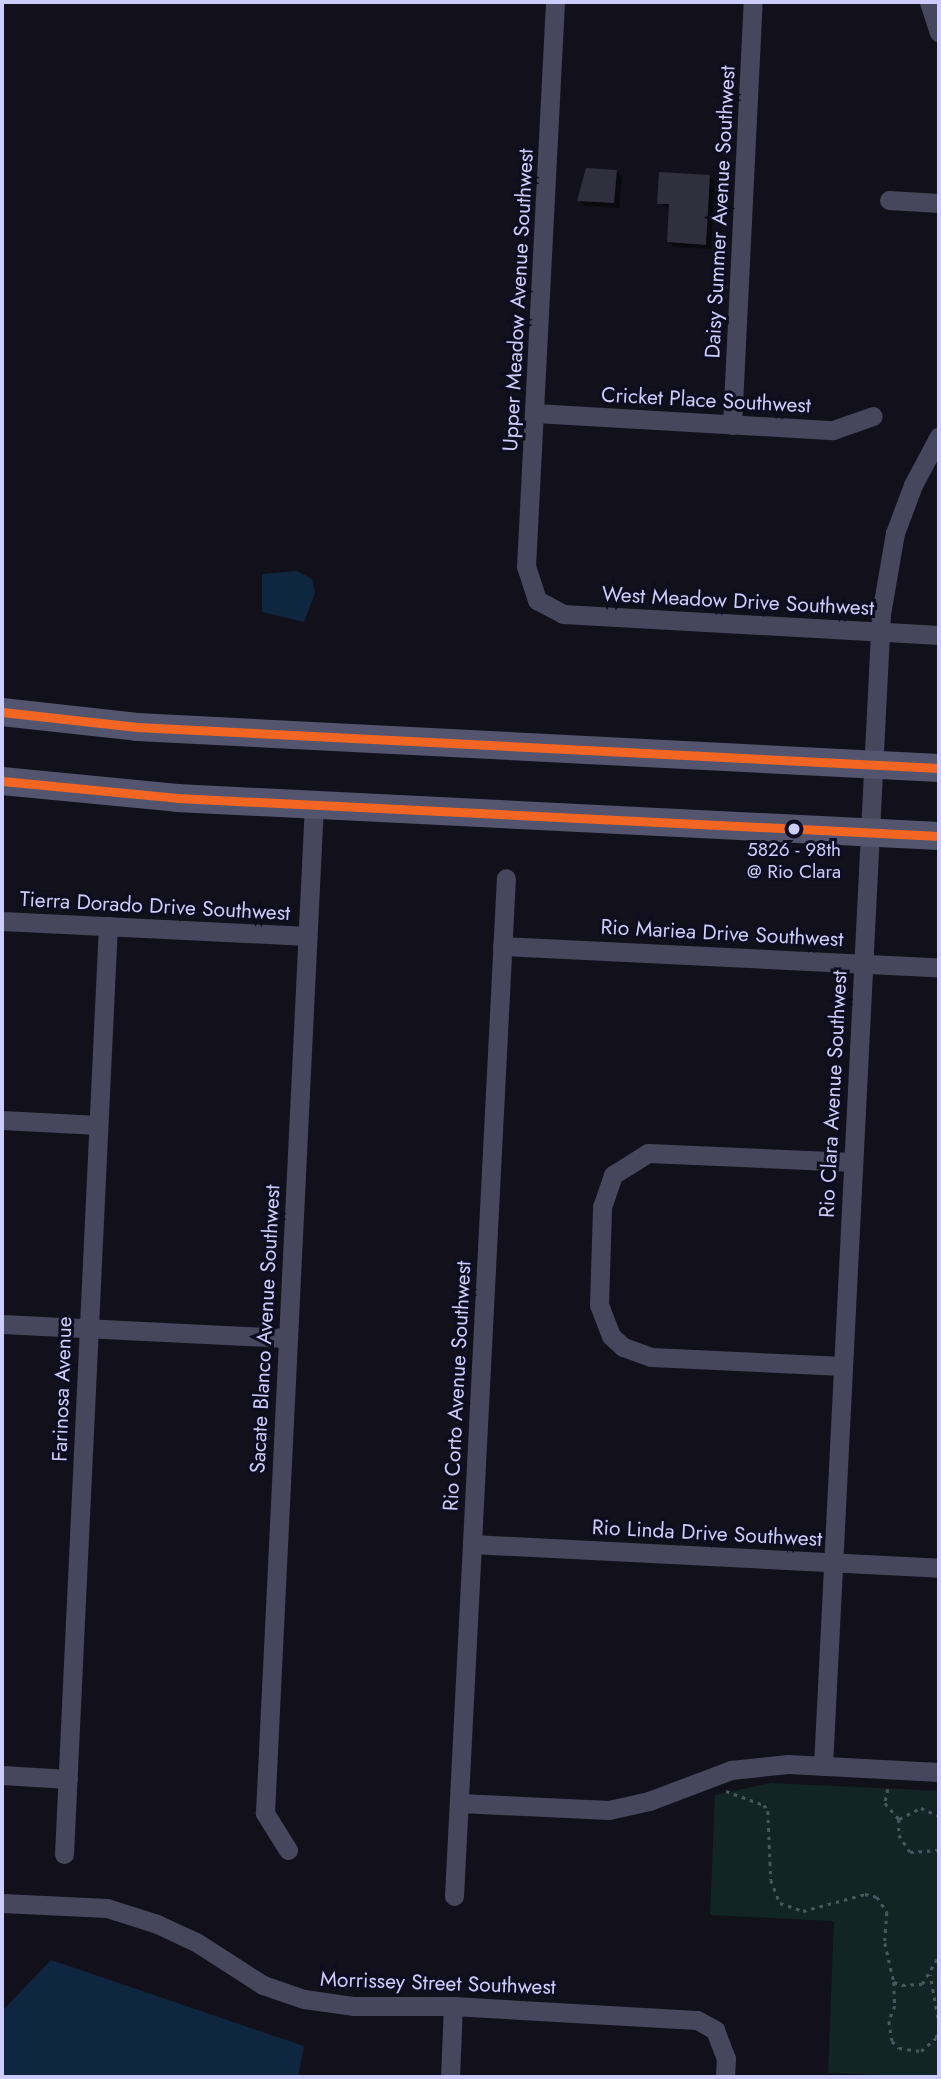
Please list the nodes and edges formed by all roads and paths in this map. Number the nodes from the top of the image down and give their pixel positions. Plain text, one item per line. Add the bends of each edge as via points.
1 (555, 2) edge
2 (753, 2) edge
3 (929, 2) edge
4 (939, 32) edge
5 (889, 200) dead end
6 (939, 203) edge
7 (535, 413) junction
8 (873, 416) dead end
9 (732, 425) junction
10 (939, 436) edge
11 (537, 600) joint
12 (880, 633) junction
13 (939, 635) edge
14 (2, 712) edge
15 (873, 764) junction
16 (939, 768) edge
17 (2, 781) edge
18 (314, 803) junction
19 (869, 834) junction
20 (939, 836) edge
21 (506, 878) dead end
22 (2, 920) edge
23 (108, 926) junction
24 (307, 936) junction
25 (502, 946) junction
26 (863, 962) junction
27 (939, 967) edge
28 (2, 1120) edge
29 (98, 1125) junction
30 (853, 1162) junction
31 (2, 1324) edge
32 (87, 1328) junction
33 (287, 1338) junction
34 (843, 1366) junction
35 (472, 1544) junction
36 (833, 1562) junction
37 (939, 1568) edge
38 (823, 1766) junction
39 (939, 1772) edge
40 (2, 1775) edge
41 (68, 1779) junction
42 (889, 1786) dead end
43 (726, 1791) dead end
44 (459, 1803) junction
45 (939, 1815) edge
46 (899, 1819) junction
47 (288, 1850) dead end
48 (939, 1850) edge
49 (64, 1854) dead end
50 (454, 1896) dead end
51 (2, 1903) edge
52 (939, 1956) edge
53 (930, 1975) junction
54 (894, 1982) junction
55 (453, 2006) junction
56 (450, 2077) edge
57 (725, 2077) edge

1 - 7 street, Upper Meadow Avenue Southwest
2 - 9 street, Daisy Summer Avenue Southwest
3 - 4 street
5 - 6 street
7 - 9 street, Cricket Place Southwest
7 - 11 street, Upper Meadow Avenue Southwest via 526,566
8 - 9 street, Cricket Place Southwest via 833,430
10 - 12 street, Rio Clara Avenue Southwest via 895,533
11 - 12 street, West Meadow Drive Southwest via 564,614
12 - 13 street, West Meadow Drive Southwest
12 - 15 street, Rio Clara Avenue Southwest
14 - 15 main road via 150,727
15 - 16 main road
15 - 19 street, Rio Clara Avenue Southwest
17 - 18 main road via 177,798
18 - 19 main road
18 - 24 street, Sacate Blanco Avenue Southwest
19 - 20 main road
19 - 26 street, Rio Clara Avenue Southwest
21 - 25 street, Rio Corto Avenue Southwest
22 - 23 street, Tierra Dorado Drive Southwest
23 - 24 street, Tierra Dorado Drive Southwest
23 - 29 street, Farinosa Avenue
24 - 33 street, Sacate Blanco Avenue Southwest
25 - 26 street, Rio Mariea Drive Southwest
25 - 35 street, Rio Corto Avenue Southwest
26 - 27 street, Rio Mariea Drive Southwest
26 - 30 street, Rio Clara Avenue Southwest
28 - 29 street
29 - 32 street, Farinosa Avenue
30 - 34 street, Rio Clara Avenue Southwest
30 - 34 street via 662,1152 636,1157 613,1175 606,1189 598,1305 611,1336 636,1354
31 - 32 street
32 - 33 street
32 - 41 street, Farinosa Avenue
33 - 47 street, Sacate Blanco Avenue Southwest via 265,1814
34 - 36 street, Rio Clara Avenue Southwest
35 - 36 street, Rio Linda Drive Southwest
35 - 44 street, Rio Corto Avenue Southwest
36 - 37 street, Rio Linda Drive Southwest
36 - 38 street, Rio Clara Avenue Southwest
38 - 39 street
38 - 44 street via 788,1764 732,1770 649,1801 609,1810
40 - 41 street
41 - 49 street, Farinosa Avenue
42 - 46 path via 885,1803
43 - 54 path via 764,1805 768,1811 769,1866 780,1903 803,1911 865,1894 877,1897 887,1912 886,1942
44 - 50 street, Rio Corto Avenue Southwest
45 - 46 path via 921,1808
46 - 48 path via 902,1844 911,1852
51 - 55 street, Morrissey Street Southwest via 107,1908 157,1924 196,1942 263,1986 304,2000 353,2006
52 - 53 path
53 - 54 path via 912,1986
53 - 54 path via 939,2026 936,2038 921,2051 898,2048 892,2041 889,2021 895,2006
55 - 56 street
55 - 57 street, Morrissey Street Southwest via 697,2020 715,2030 726,2058

